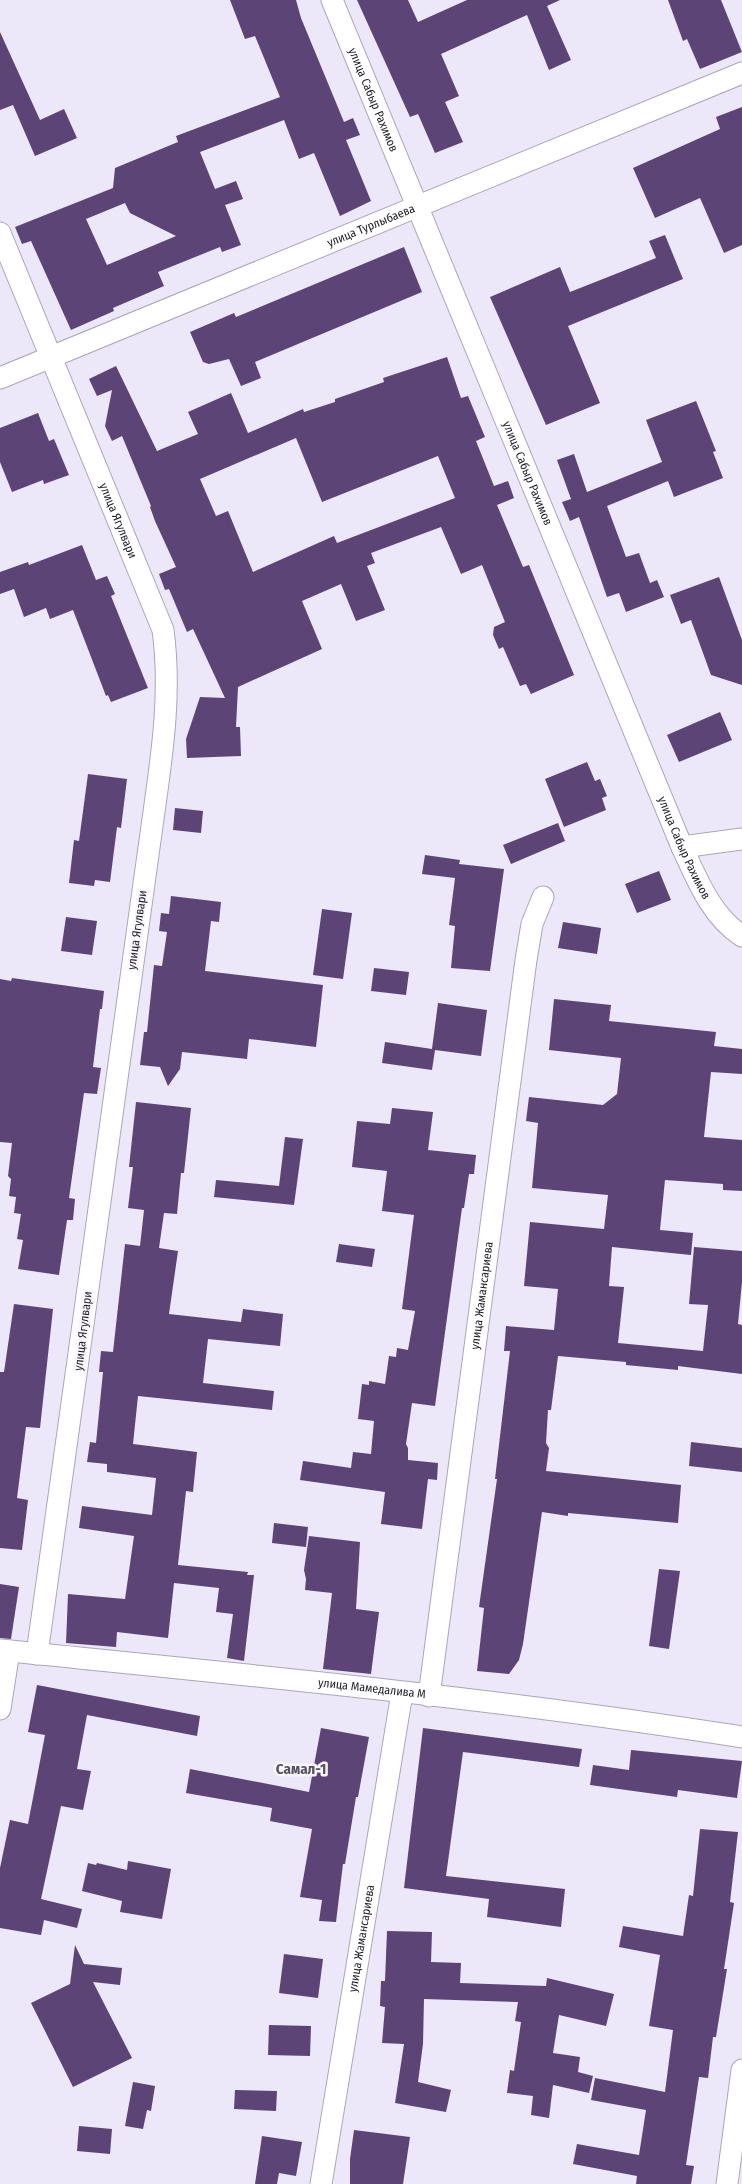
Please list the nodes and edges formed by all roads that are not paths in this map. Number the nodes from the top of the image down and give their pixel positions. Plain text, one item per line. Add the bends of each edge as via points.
1 (332, 0) edge
2 (742, 73) edge
3 (418, 207) junction
4 (0, 233) edge
5 (50, 357) junction
6 (0, 378) edge
7 (742, 839) edge
8 (682, 847) junction
9 (543, 897) dead end
10 (742, 936) edge
11 (5, 1651) edge
12 (37, 1654) junction
13 (402, 1693) junction
14 (429, 1696) junction
15 (0, 1709) edge
16 (742, 1737) edge
17 (742, 2070) edge
18 (321, 2184) edge
19 (727, 2184) edge

1 - 3 street, улица Сабыр Рахимов
2 - 3 street, улица Турлыбаева
3 - 5 street, улица Турлыбаева
3 - 8 street, улица Сабыр Рахимов
4 - 5 street, улица Ягулвари
5 - 6 street, улица Турлыбаева
5 - 12 street, улица Ягулвари via 163,630 167,663 158,782
7 - 8 street
8 - 10 street, улица Сабыр Рахимов via 704,894 719,915
9 - 14 street, улица Жамансариева via 532,924 526,960
11 - 12 street, улица Мамедалива М
11 - 15 street
12 - 13 street, улица Мамедалива М
13 - 14 street, улица Мамедалива М
13 - 18 street, улица Жамансариева
14 - 16 street, улица Мамедалива М via 622,1718
17 - 19 street

